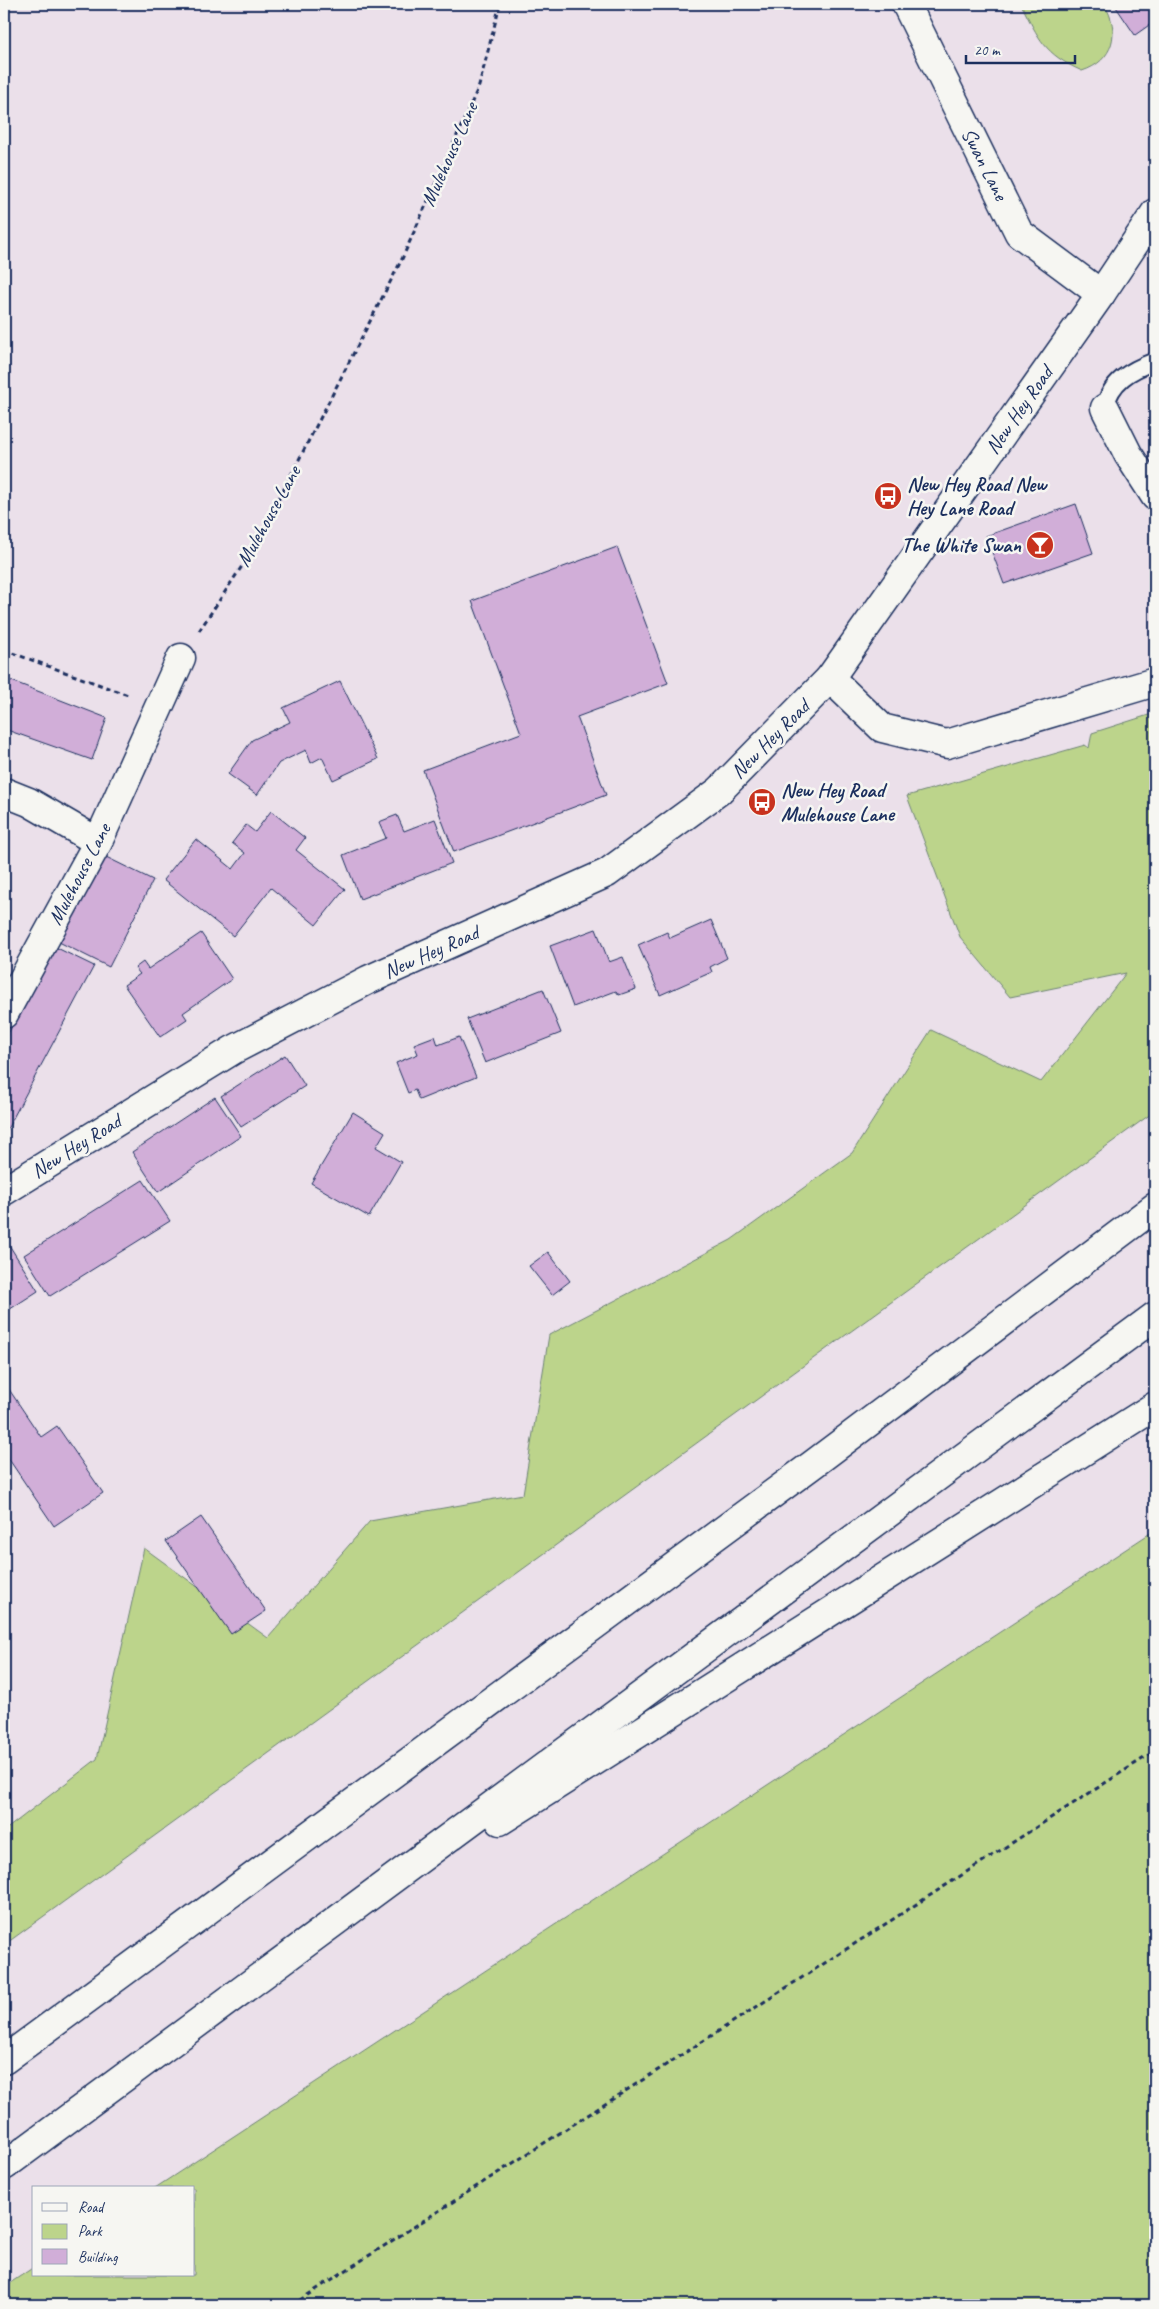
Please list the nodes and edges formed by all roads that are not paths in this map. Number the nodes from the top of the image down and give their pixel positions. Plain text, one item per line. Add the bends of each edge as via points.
1 (906, 4) edge
2 (1155, 213) edge
3 (1101, 294) junction
4 (1155, 361) edge
5 (1105, 408) joint
6 (1155, 496) edge
7 (181, 658) road end
8 (830, 678) junction
9 (1155, 682) edge
10 (4, 792) edge
11 (98, 842) junction
12 (4, 1014) edge
13 (4, 1191) edge
14 (1155, 1207) edge
15 (1155, 1316) edge
16 (1155, 1406) edge
17 (305, 1944) junction
18 (4, 2060) edge
19 (4, 2166) edge

1 - 3 main road, Swan Lane via 1019,232
2 - 3 main road, New Hey Road
3 - 8 main road, New Hey Road
4 - 5 lane via 1124,375 1112,388
5 - 6 main road via 1128,454
7 - 11 main road, Mulehouse Lane
8 - 9 main road via 882,728 947,744
8 - 13 main road, New Hey Road via 719,791 607,873 368,980 232,1050
10 - 11 main road via 29,802
11 - 12 main road, Mulehouse Lane
14 - 18 main road via 812,1465
15 - 17 main road
16 - 17 main road
17 - 19 main road

